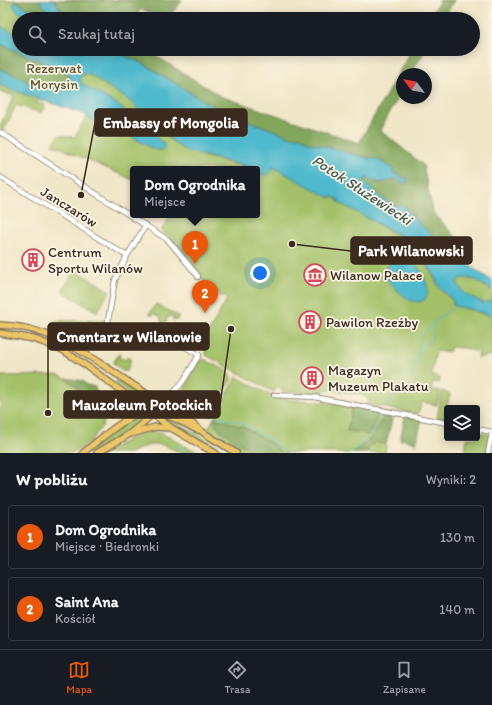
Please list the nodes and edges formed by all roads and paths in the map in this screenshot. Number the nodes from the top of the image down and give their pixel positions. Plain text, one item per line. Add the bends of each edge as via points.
1 (0, 132) edge
2 (0, 177) edge
3 (130, 215) edge
4 (135, 218) edge
5 (146, 225) junction
6 (127, 256) junction
7 (198, 277) dead end
8 (0, 325) edge
9 (107, 327) junction
10 (0, 333) edge
11 (62, 340) junction
12 (114, 386) junction
13 (147, 394) junction
14 (274, 395) dead end
15 (164, 405) junction
16 (153, 412) junction
17 (444, 421) edge
18 (121, 424) junction
19 (173, 429) junction
20 (480, 430) edge
21 (204, 433) junction
22 (492, 433) edge
23 (128, 435) junction
24 (83, 453) edge
25 (97, 453) edge
26 (215, 453) edge
27 (236, 453) edge
28 (488, 453) edge

1 - 3 street
2 - 6 street, Janczarów
4 - 5 street
5 - 6 street
5 - 7 street via 170,242
6 - 9 street via 115,280
8 - 11 main road via 32,329
9 - 11 street via 79,326
9 - 15 street via 172,339 199,355 184,380
10 - 12 main road via 30,338 55,346
11 - 13 main road
12 - 16 main road
12 - 18 main road via 130,405
13 - 15 main road
13 - 16 main road via 153,403
14 - 17 street via 314,397
15 - 16 main road
15 - 21 main road
16 - 18 main road via 134,415
16 - 19 main road
16 - 21 main road via 168,416
16 - 23 main road
18 - 24 main road
19 - 23 main road via 155,427
19 - 26 main road
20 - 22 street
21 - 27 main road
22 - 28 street
23 - 25 main road

